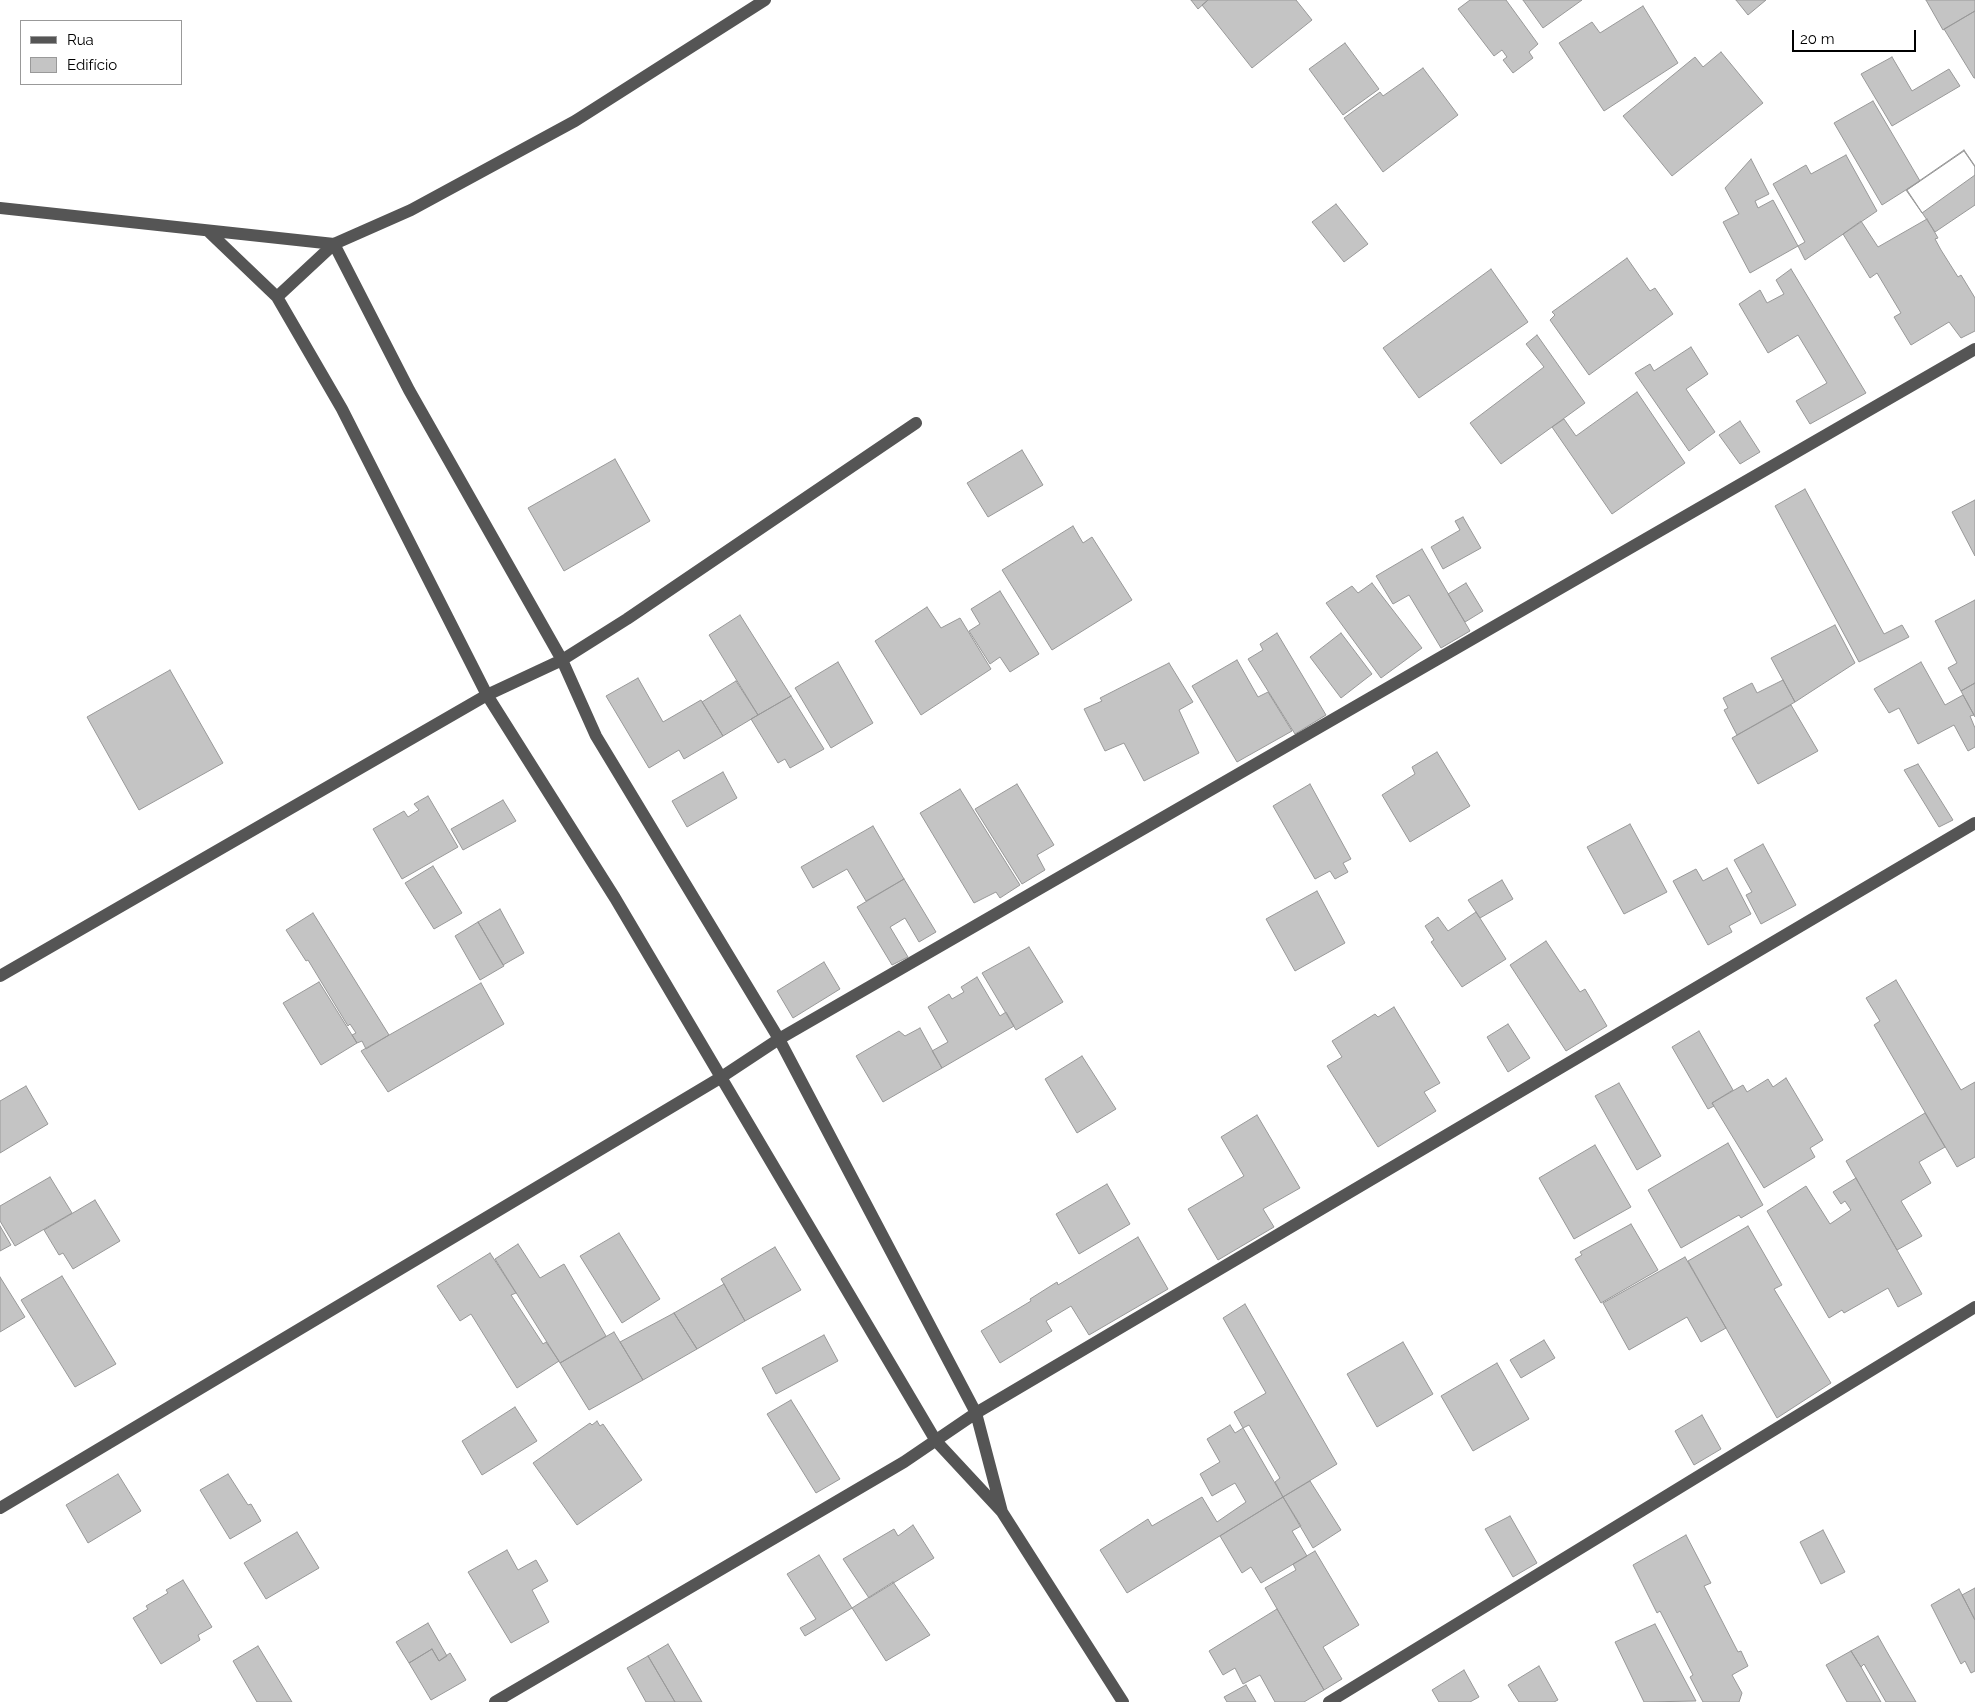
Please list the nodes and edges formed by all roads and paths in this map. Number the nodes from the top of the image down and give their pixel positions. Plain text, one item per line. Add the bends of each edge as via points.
1 (765, 0) edge
2 (0, 208) edge
3 (208, 231) junction
4 (334, 244) junction
5 (277, 297) junction
6 (1975, 349) edge
7 (916, 422) dead end
8 (562, 660) junction
9 (487, 695) junction
10 (1975, 823) edge
11 (0, 976) edge
12 (779, 1039) junction
13 (720, 1078) junction
14 (1975, 1308) edge
15 (976, 1413) junction
16 (936, 1441) junction
17 (0, 1508) edge
18 (1002, 1512) junction
19 (496, 1702) edge
20 (1123, 1702) edge
21 (1329, 1702) edge

1 - 4 street via 575,121 411,210
2 - 3 street
3 - 4 street
3 - 5 street
4 - 5 street
4 - 8 street via 418,407
5 - 9 street via 342,409
6 - 12 street
7 - 8 street
8 - 9 street
8 - 12 street via 596,736
9 - 11 street
9 - 13 street via 615,898
10 - 15 street
12 - 13 street
12 - 15 street
13 - 16 street
13 - 17 street
14 - 21 street
15 - 16 street
15 - 18 street
16 - 18 street
16 - 19 street
18 - 20 street

